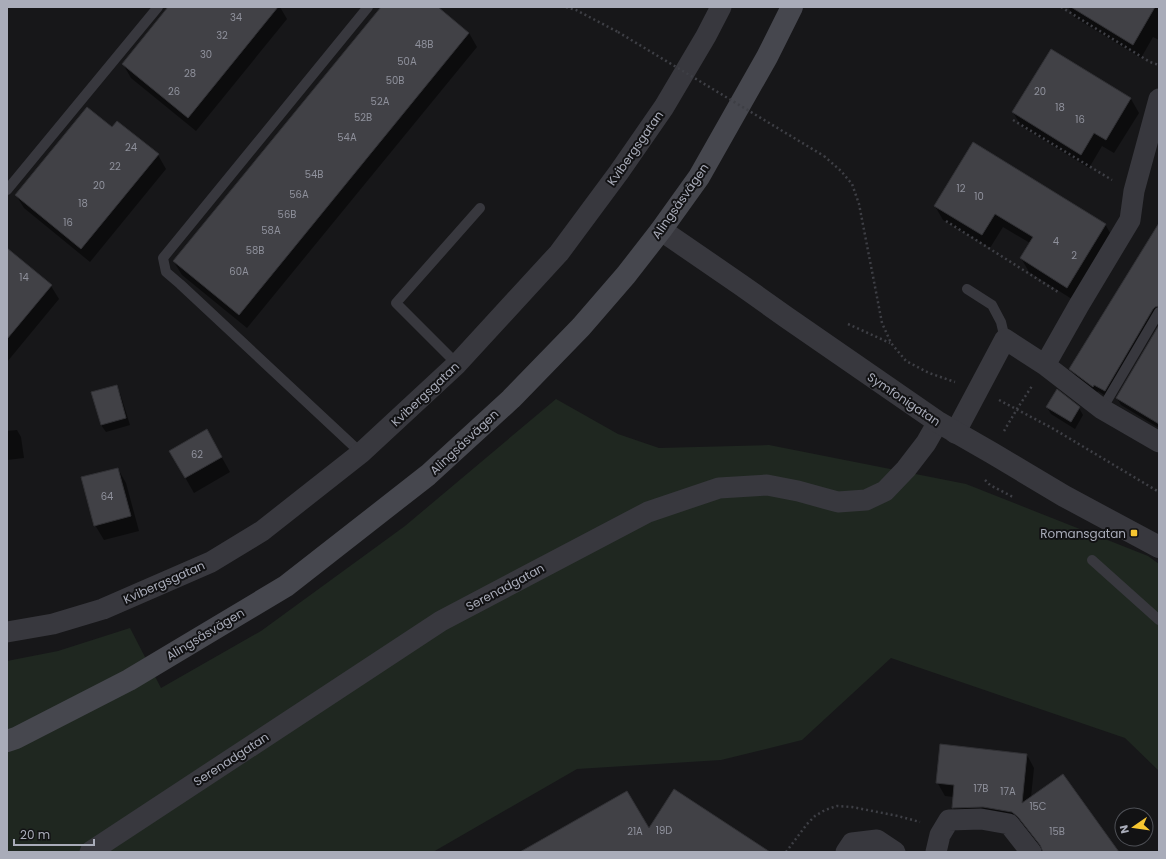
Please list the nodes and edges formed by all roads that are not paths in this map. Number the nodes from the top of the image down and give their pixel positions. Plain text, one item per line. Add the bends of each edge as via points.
1 (158, 7) edge
2 (368, 7) edge
3 (721, 7) edge
4 (792, 7) edge
5 (1159, 99) edge
6 (7, 190) edge
7 (480, 208) dead end
8 (661, 230) junction
9 (967, 289) dead end
10 (1159, 312) edge
11 (1005, 339) junction
12 (457, 364) junction
13 (1045, 365) junction
14 (1102, 409) junction
15 (947, 428) junction
16 (1159, 442) edge
17 (361, 453) junction
18 (1159, 547) edge
19 (1092, 560) dead end
20 (1159, 620) edge
21 (7, 632) edge
22 (7, 741) edge
23 (90, 852) edge
24 (846, 852) edge
25 (895, 852) edge
26 (936, 852) edge
27 (1031, 852) edge

1 - 6 lane
2 - 17 lane via 163,258 166,272
3 - 12 street, Kvibergsgatan via 664,107 619,172 559,252
4 - 8 main road, Alingsåsvägen via 767,57 699,177
5 - 13 street via 1134,191 1130,220
7 - 12 lane via 396,303
8 - 15 street, Symfonigatan
8 - 22 main road, Alingsåsvägen via 626,275 511,399 428,475 286,586 129,680
9 - 11 lane via 992,306 1001,322
10 - 14 lane
11 - 13 street
11 - 15 street via 978,391
12 - 17 street, Kvibergsgatan
13 - 14 street
14 - 16 street
15 - 18 street, Symfonigatan via 1064,496
15 - 23 street, Serenadgatan via 926,443 885,491 866,500 838,502 767,485 746,486 719,488 648,512 441,621
17 - 21 street, Kvibergsgatan via 262,531 211,562 103,609 53,624
19 - 20 lane
24 - 25 street via 852,843 878,840
26 - 27 street via 940,835 949,820 981,819 1009,824

